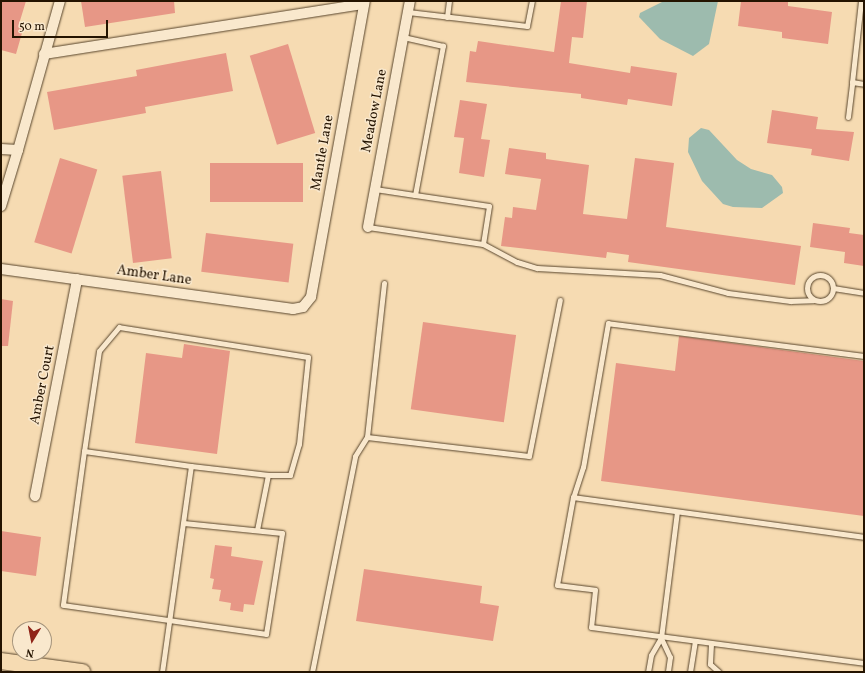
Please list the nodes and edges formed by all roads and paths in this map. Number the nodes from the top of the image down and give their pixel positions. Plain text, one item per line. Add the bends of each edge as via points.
1 (60, 1) edge
2 (410, 1) edge
3 (449, 1) edge
4 (532, 1) edge
5 (862, 1) edge
6 (365, 2) edge
7 (408, 12) junction
8 (447, 17) junction
9 (403, 38) junction
10 (44, 54) junction
11 (852, 82) junction
12 (864, 84) edge
13 (848, 117) dead end
14 (1, 149) edge
15 (18, 150) junction
16 (375, 188) junction
17 (415, 196) junction
18 (1, 206) edge
19 (368, 227) joint
20 (483, 244) junction
21 (1, 269) edge
22 (77, 279) junction
23 (384, 283) dead end
24 (833, 288) junction
25 (864, 292) edge
26 (560, 300) dead end
27 (813, 300) junction
28 (303, 307) joint
29 (864, 356) edge
30 (368, 437) junction
31 (84, 451) junction
32 (191, 466) junction
33 (268, 475) junction
34 (35, 496) dead end
35 (573, 497) junction
36 (677, 512) junction
37 (184, 523) junction
38 (257, 530) junction
39 (864, 537) edge
40 (171, 621) junction
41 (661, 638) junction
42 (695, 642) junction
43 (711, 644) junction
44 (1, 661) edge
45 (864, 663) edge
46 (82, 672) edge
47 (162, 672) edge
48 (312, 672) edge
49 (648, 672) edge
50 (668, 672) edge
51 (690, 672) edge
52 (719, 672) edge

1 - 10 street
2 - 7 street, Meadow Lane
3 - 8 lane
4 - 8 lane via 527,26
5 - 11 lane
6 - 10 street
6 - 28 street, Mantle Lane via 311,297
7 - 8 lane
7 - 9 street, Meadow Lane
9 - 16 street, Meadow Lane
9 - 17 lane via 442,46
10 - 15 street
11 - 12 lane
11 - 13 lane
14 - 15 street
15 - 18 street
16 - 17 lane
16 - 19 street, Meadow Lane
17 - 20 lane via 489,206
19 - 20 lane
20 - 27 lane via 517,262 537,268 660,275 728,293 790,301
21 - 22 street, Amber Lane
22 - 28 street, Amber Lane via 293,309
22 - 34 street, Amber Court
23 - 30 lane
24 - 25 lane
24 - 27 lane via 828,299 821,302
24 - 27 lane via 827,277 813,277 806,288
26 - 30 lane via 529,456
29 - 35 lane via 608,323 583,467
30 - 48 lane via 355,456
31 - 32 lane
31 - 33 lane via 98,351 119,328 308,357 299,444 290,474
31 - 40 lane via 63,605
32 - 33 lane
32 - 37 lane
33 - 38 lane
35 - 36 lane
35 - 41 lane via 557,585 595,590 591,627
36 - 39 lane
36 - 41 lane
37 - 38 lane
37 - 40 lane
38 - 40 lane via 282,533 266,634
40 - 47 lane
41 - 42 lane
41 - 49 lane via 651,655
41 - 50 lane via 670,657
42 - 43 lane
42 - 51 lane
43 - 45 lane
43 - 52 lane via 710,664
44 - 46 main road

